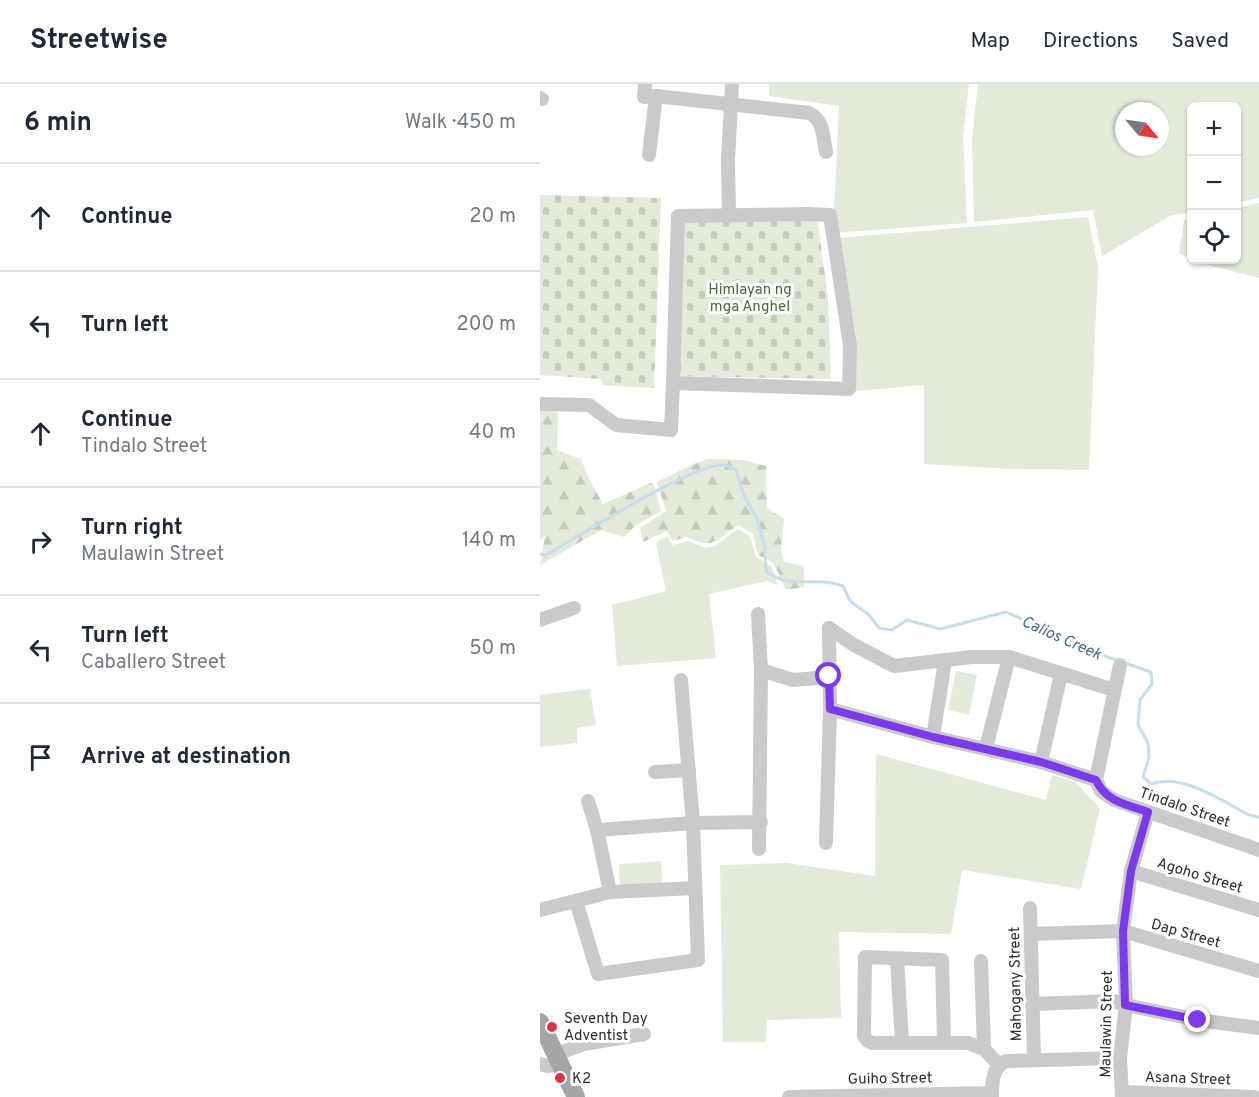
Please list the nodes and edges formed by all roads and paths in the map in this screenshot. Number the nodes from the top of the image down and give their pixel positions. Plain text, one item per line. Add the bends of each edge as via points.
1 (645, 84) edge
2 (732, 84) edge
3 (656, 96) junction
4 (730, 106) junction
5 (826, 152) dead end
6 (649, 155) dead end
7 (729, 215) junction
8 (674, 383) junction
9 (540, 404) edge
10 (574, 608) dead end
11 (758, 614) dead end
12 (540, 620) edge
13 (1009, 657) junction
14 (945, 661) junction
15 (1120, 665) dead end
16 (761, 670) junction
17 (1060, 674) junction
18 (829, 676) junction
19 (681, 680) dead end
20 (1114, 690) junction
21 (830, 709) junction
22 (933, 737) junction
23 (986, 748) junction
24 (1041, 762) junction
25 (688, 770) junction
26 (655, 772) dead end
27 (1099, 786) junction
28 (588, 801) dead end
29 (1148, 812) junction
30 (693, 822) junction
31 (761, 822) junction
32 (597, 830) junction
33 (826, 843) dead end
34 (759, 849) dead end
35 (1259, 850) edge
36 (1131, 871) junction
37 (695, 888) junction
38 (610, 892) junction
39 (576, 901) junction
40 (1030, 908) dead end
41 (540, 910) edge
42 (1259, 910) edge
43 (1123, 931) junction
44 (1031, 934) junction
45 (897, 959) junction
46 (981, 961) dead end
47 (1259, 971) edge
48 (1032, 1004) junction
49 (1125, 1005) junction
50 (540, 1022) edge
51 (1259, 1028) edge
52 (644, 1034) dead end
53 (902, 1042) junction
54 (944, 1042) junction
55 (984, 1049) junction
56 (1120, 1058) junction
57 (1034, 1059) junction
58 (551, 1061) edge
59 (1002, 1062) junction
60 (1122, 1094) edge
61 (938, 1095) edge
62 (992, 1095) edge
63 (1181, 1095) edge
64 (879, 1096) edge
65 (1234, 1096) edge
66 (576, 1097) edge
67 (789, 1097) edge
68 (823, 1097) edge
69 (1254, 1097) edge

1 - 3 street via 644,97
2 - 4 street
3 - 4 street
3 - 6 street
4 - 5 street via 816,116
4 - 7 street
7 - 8 street via 678,216
7 - 8 street via 830,215 850,345 849,389
8 - 9 street via 671,430 616,426 589,405
10 - 12 street
11 - 16 street
13 - 14 street
13 - 17 street
13 - 23 street
14 - 18 street via 894,666 829,628
14 - 22 street
15 - 20 street
16 - 18 street via 793,680
16 - 31 street
17 - 20 street
17 - 24 street
18 - 21 street
19 - 25 street
20 - 27 street
21 - 22 street, Tindalo Street
21 - 33 street
22 - 23 street, Tindalo Street
23 - 24 street, Tindalo Street
24 - 27 street, Tindalo Street
25 - 26 street
25 - 30 street
27 - 29 street, Tindalo Street via 1114,800
28 - 32 street
29 - 35 street, Tindalo Street
29 - 36 street, Maulawin Street
30 - 31 street
30 - 32 street
30 - 37 street
31 - 34 street
32 - 38 street
36 - 42 street, Agoho Street
36 - 43 street, Maulawin Street
37 - 38 street
37 - 39 street via 698,960 598,974
38 - 39 street
39 - 41 street
40 - 44 street, Mahogany Street
43 - 44 street, Dap Street
43 - 47 street, Dap Street
43 - 49 street, Maulawin Street
44 - 48 street, Mahogany Street
45 - 53 street
45 - 53 street via 866,957 864,1036 873,1043
45 - 54 street via 942,960
46 - 55 street
48 - 49 street via 1114,1001
48 - 57 street, Mahogany Street
49 - 51 street
49 - 56 street, Maulawin Street
50 - 58 main road
52 - 58 street via 584,1044
53 - 54 street
54 - 55 street via 968,1043
55 - 59 street
56 - 57 street
56 - 60 street, Maulawin Street
57 - 59 street
58 - 66 main road
59 - 62 street via 994,1072
60 - 63 street, Asana Street
61 - 62 street, Guiho Street
61 - 64 street, Guiho Street
63 - 65 street, Asana Street
64 - 68 street, Guiho Street
65 - 69 street, Asana Street
67 - 68 street, Guiho Street

